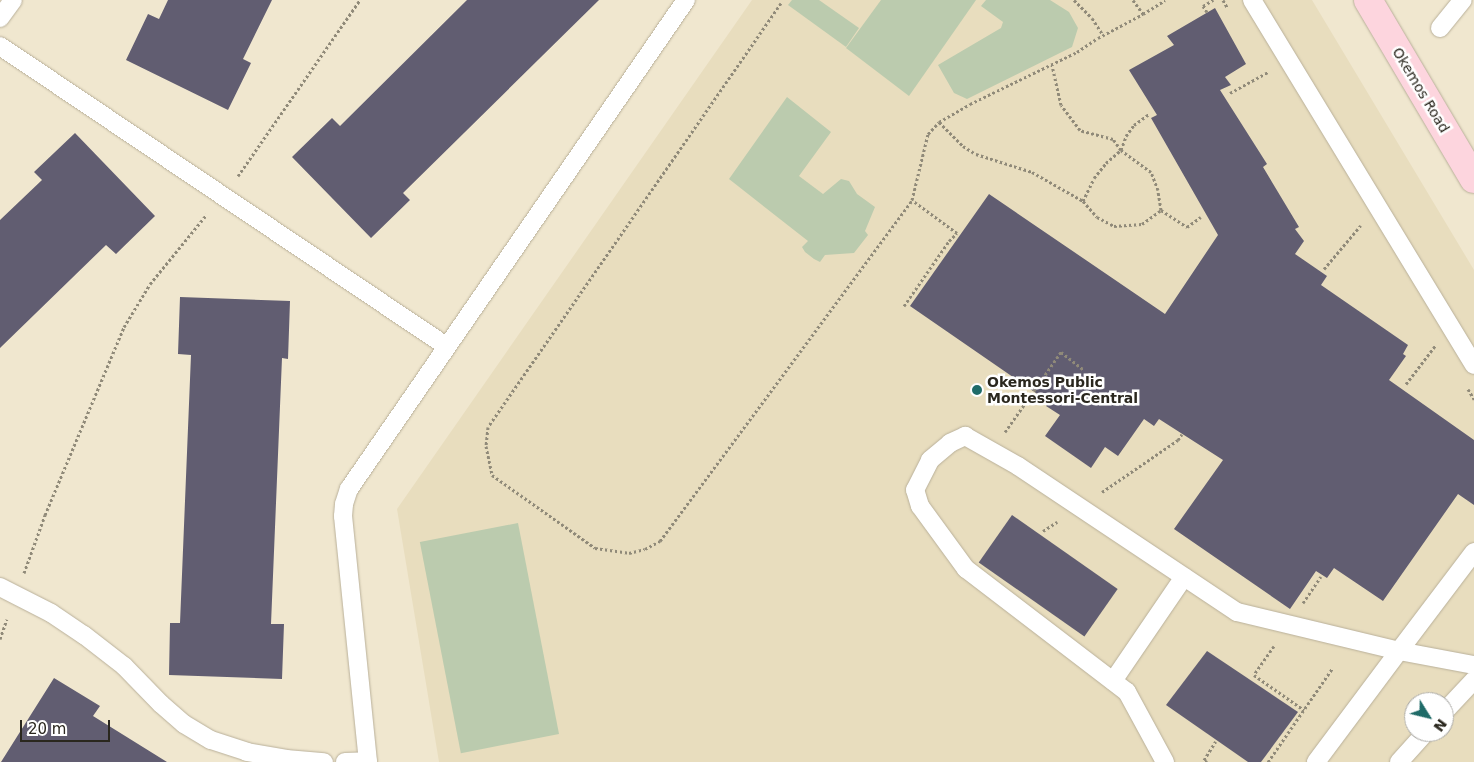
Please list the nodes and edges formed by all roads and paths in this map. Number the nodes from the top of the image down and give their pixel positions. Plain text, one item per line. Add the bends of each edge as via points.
1 (13, 0) edge
2 (360, 0) edge
3 (686, 0) edge
4 (1074, 0) edge
5 (1133, 0) edge
6 (1166, 0) edge
7 (1213, 0) edge
8 (1252, 0) edge
9 (1368, 0) edge
10 (1463, 0) edge
11 (781, 3) dead end
12 (1207, 12) dead end
13 (1143, 14) junction
14 (0, 18) edge
15 (1440, 28) dead end
16 (1103, 35) junction
17 (0, 46) edge
18 (1052, 65) junction
19 (1268, 72) dead end
20 (1230, 92) dead end
21 (1149, 114) dead end
22 (939, 122) junction
23 (1121, 150) junction
24 (1474, 179) edge
25 (222, 195) junction
26 (912, 200) junction
27 (1083, 201) junction
28 (1161, 210) junction
29 (1201, 217) dead end
30 (1363, 223) dead end
31 (1324, 269) dead end
32 (904, 306) dead end
33 (1438, 341) dead end
34 (446, 346) junction
35 (1474, 365) edge
36 (1084, 369) dead end
37 (1406, 384) dead end
38 (1182, 434) dead end
39 (991, 450) junction
40 (1079, 507) junction
41 (1043, 532) dead end
42 (1474, 552) edge
43 (1184, 577) junction
44 (0, 587) edge
45 (16, 594) junction
46 (0, 639) edge
47 (1399, 652) junction
48 (1474, 665) edge
49 (1332, 668) dead end
50 (1474, 680) edge
51 (1113, 681) junction
52 (1454, 701) edge
53 (1216, 742) dead end
54 (1417, 742) edge
55 (368, 761) edge
56 (324, 762) edge
57 (345, 762) edge
58 (1165, 762) edge
59 (1208, 762) edge
60 (1268, 762) edge
61 (1316, 762) edge
62 (1399, 762) edge

1 - 14 lane
2 - 25 path
3 - 34 lane
4 - 16 path
5 - 13 path
6 - 13 path
7 - 12 path via 1203,6
8 - 35 lane
9 - 24 main road, Okemos Road
10 - 15 lane
11 - 26 path via 488,427 486,446 492,476 595,548 629,553 660,541
13 - 16 path
16 - 18 path
17 - 25 lane
18 - 22 path
18 - 23 path via 1061,105 1080,130 1113,139
19 - 20 path
21 - 23 path via 1134,125
22 - 26 path via 928,134
22 - 27 path via 962,146 976,154 1032,172
23 - 27 path via 1094,178
23 - 28 path via 1151,172
25 - 34 lane
25 - 45 path via 150,284 124,327 45,515
26 - 32 path via 958,233
27 - 28 path via 1097,217 1114,226 1142,224
28 - 29 path via 1187,227
30 - 31 path
33 - 37 path
34 - 55 lane via 358,475 344,504
36 - 39 path via 1061,352
38 - 40 path via 1178,440
39 - 40 lane
39 - 51 lane via 965,436 950,443 930,460 915,490 920,506 966,569
40 - 41 path
40 - 43 lane
42 - 47 lane
43 - 47 lane via 1237,612
43 - 51 lane
44 - 45 lane
45 - 46 path
45 - 56 lane via 51,613 105,650 184,724 211,740 247,752
47 - 48 lane
47 - 61 lane
49 - 60 path
50 - 52 lane
51 - 58 lane via 1127,692
53 - 59 path via 1204,760
54 - 62 lane
55 - 57 lane

